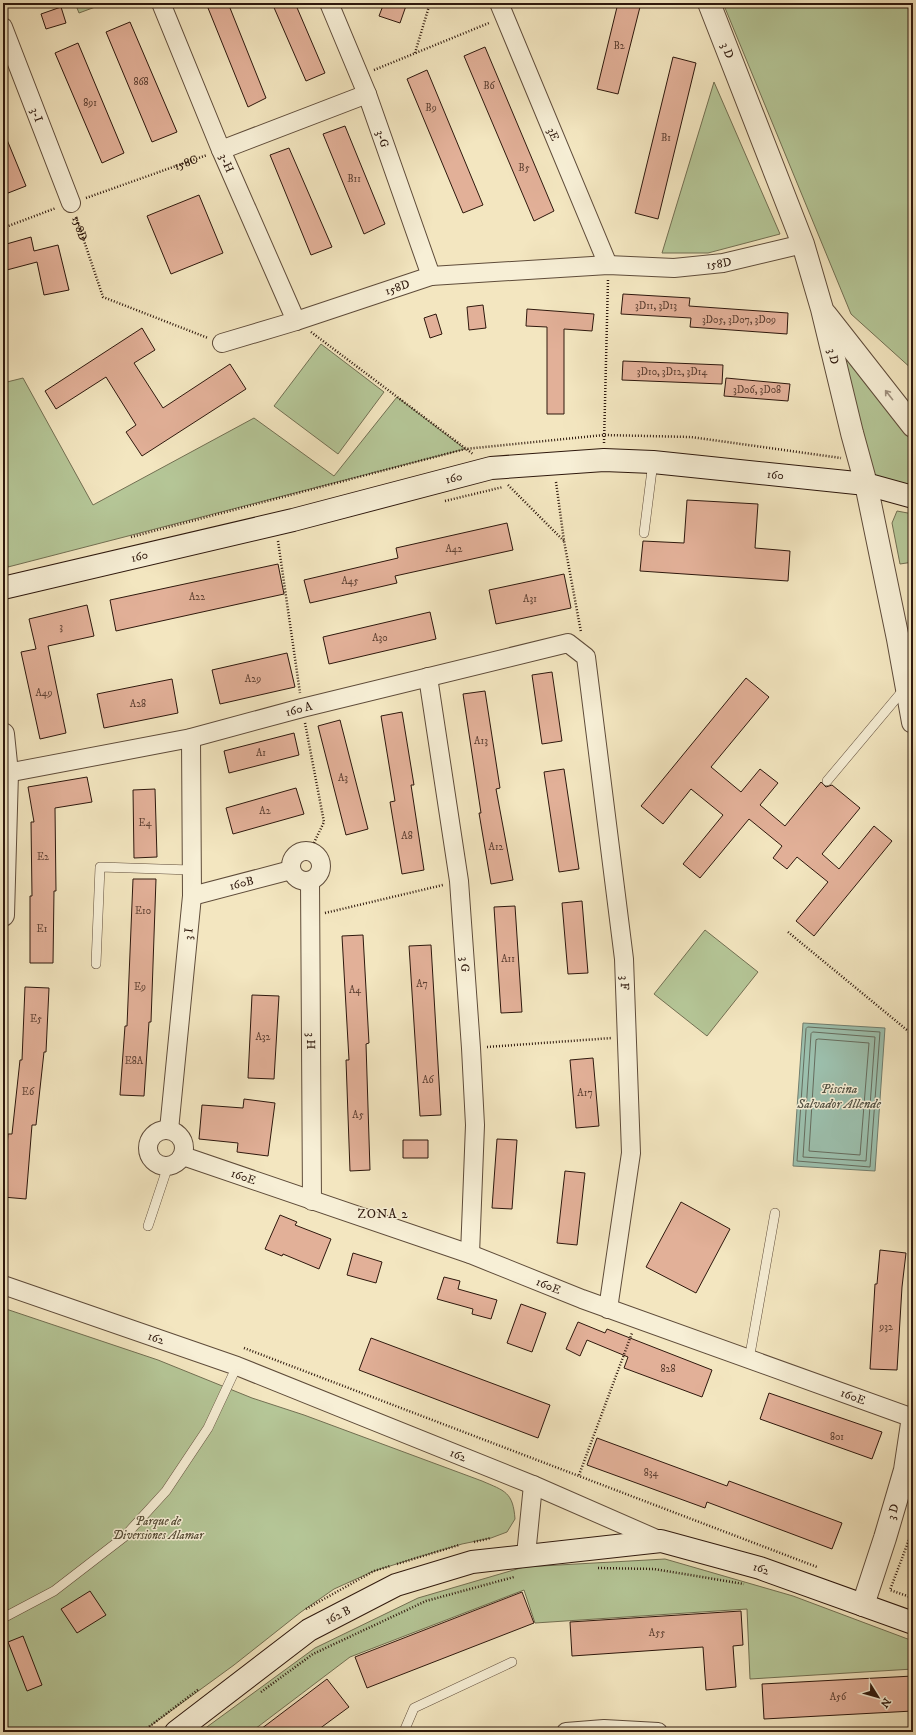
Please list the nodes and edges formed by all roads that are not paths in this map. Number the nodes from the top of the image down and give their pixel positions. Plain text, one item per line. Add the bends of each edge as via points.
1 (161, 3) edge
2 (330, 3) edge
3 (708, 3) edge
4 (502, 10) edge
5 (3, 27) edge
6 (367, 94) junction
7 (221, 150) junction
8 (71, 203) road end
9 (803, 244) junction
10 (608, 265) junction
11 (431, 276) junction
12 (822, 309) junction
13 (296, 321) junction
14 (222, 344) road end
15 (913, 426) edge
16 (653, 462) junction
17 (866, 484) junction
18 (913, 497) edge
19 (644, 533) dead end
20 (3, 588) edge
21 (586, 657) joint
22 (428, 677) junction
23 (907, 685) junction
24 (913, 716) edge
25 (3, 734) edge
26 (191, 738) junction
27 (7, 773) junction
28 (827, 781) dead end
29 (192, 870) junction
30 (291, 870) junction
31 (310, 881) junction
32 (192, 896) junction
33 (3, 915) edge
34 (96, 964) dead end
35 (169, 1130) junction
36 (183, 1156) junction
37 (168, 1166) junction
38 (312, 1201) junction
39 (775, 1213) dead end
40 (148, 1226) dead end
41 (470, 1254) junction
42 (3, 1285) edge
43 (608, 1309) junction
44 (749, 1360) junction
45 (237, 1366) junction
46 (913, 1418) edge
47 (533, 1485) junction
48 (661, 1541) junction
49 (526, 1555) junction
50 (863, 1605) junction
51 (3, 1618) edge
52 (913, 1623) edge
53 (512, 1662) dead end
54 (176, 1732) edge
55 (407, 1732) edge
56 (566, 1732) edge
57 (658, 1732) edge

1 - 7 street, 3-H
2 - 6 street, 3-G
3 - 9 main road, 3 D
4 - 10 street, 3E
5 - 8 street, 3-I
6 - 7 street
6 - 11 street, 3-G
7 - 13 street, 3-H
9 - 10 street, 158D via 723,263 681,267
9 - 12 main road, 3 D
10 - 11 street, 158D
11 - 13 street, 158D
15 -> 12 main road
12 - 17 main road, 3 D
13 - 14 street, 158D
16 - 17 main road, 160
16 - 19 lane
16 - 20 main road, 160 via 604,460 557,475 491,468 281,523
17 - 18 main road, 160
17 - 23 main road, 3 D
21 - 22 street, 160 A via 568,643
21 - 43 street, 3 F via 624,959 631,1153
22 - 26 street, 160 A
22 - 41 street, 3 G via 459,881 475,1125
23 - 24 main road, 3 D
23 - 28 lane
25 - 27 main road
26 - 27 street, 160 A
26 - 29 street, 3 I
27 - 33 main road
29 - 32 street, 3 I
29 - 34 lane via 100,867
30 - 31 street via 299,880
30 - 31 street via 290,864 298,853 303,850 315,853 320,858 321,870 315,879
30 - 32 street, 160B
31 - 38 street, 3 H
32 - 35 street, 3 I
35 - 36 street via 180,1136 184,1149
35 - 37 street via 157,1132 149,1141 148,1147 149,1154 156,1163
36 - 37 street
36 - 38 street, 160E
37 - 40 lane
38 - 41 street, 160E
39 - 44 lane
41 - 43 street, 160E
42 - 45 street, 162
43 - 44 street, 160E
44 - 46 street, 160E
45 - 47 street, 162
45 - 51 lane via 208,1428 166,1491 124,1537 54,1591
46 - 50 main road, 3 D via 905,1470
47 - 48 street, 162
47 - 49 street
48 - 49 main road, 162 B
48 - 50 main road, 162 via 760,1568
49 - 54 main road, 162 B via 472,1562 396,1585 309,1630
50 - 52 main road, 162
53 - 55 lane via 414,1708 405,1729
56 - 57 street via 604,1729

